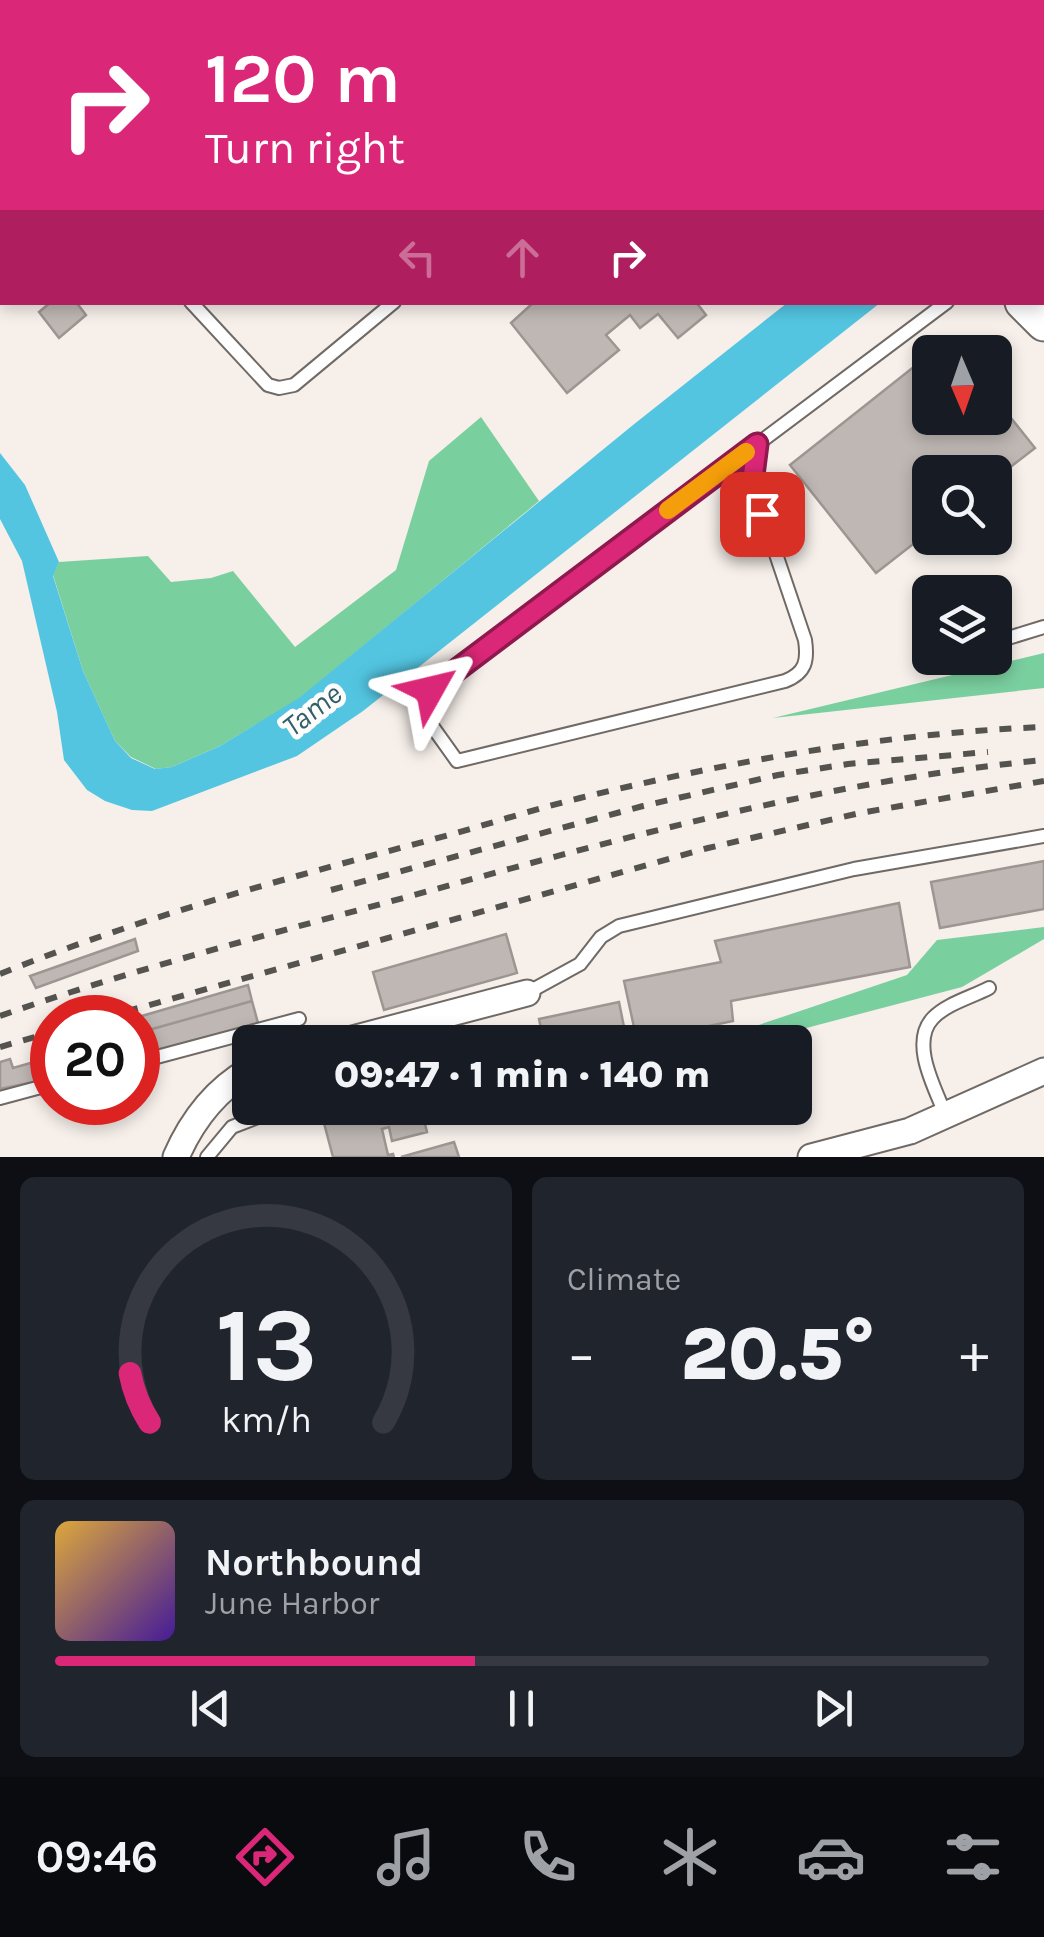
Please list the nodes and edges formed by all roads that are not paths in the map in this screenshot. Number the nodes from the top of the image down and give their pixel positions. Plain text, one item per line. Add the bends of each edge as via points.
1 (194, 305) edge
2 (390, 305) edge
3 (944, 305) edge
4 (1026, 305) edge
5 (1044, 323) edge
6 (757, 444) junction
7 (1044, 627) edge
8 (1012, 637) edge
9 (1044, 836) edge
10 (989, 988) dead end
11 (527, 994) joint
12 (299, 1020) dead end
13 (407, 1025) edge
14 (160, 1056) edge
15 (1044, 1071) edge
16 (232, 1080) edge
17 (30, 1090) edge
18 (0, 1098) edge
19 (946, 1116) junction
20 (235, 1125) edge
21 (872, 1149) edge
22 (176, 1157) edge
23 (207, 1157) edge
24 (811, 1157) edge

1 - 2 lane via 268,385 279,388 294,385
3 - 6 lane
4 - 5 street
6 - 6 lane via 752,483 805,640 804,669 785,681 456,761 427,719 430,690
7 - 8 lane
9 - 11 lane via 854,870 619,926 580,964
10 - 19 lane via 939,1013 927,1028 925,1058
11 - 13 street
12 - 14 lane
15 - 19 street
16 - 22 street via 199,1113
17 - 18 lane
19 - 21 street
20 - 23 lane
21 - 24 street

